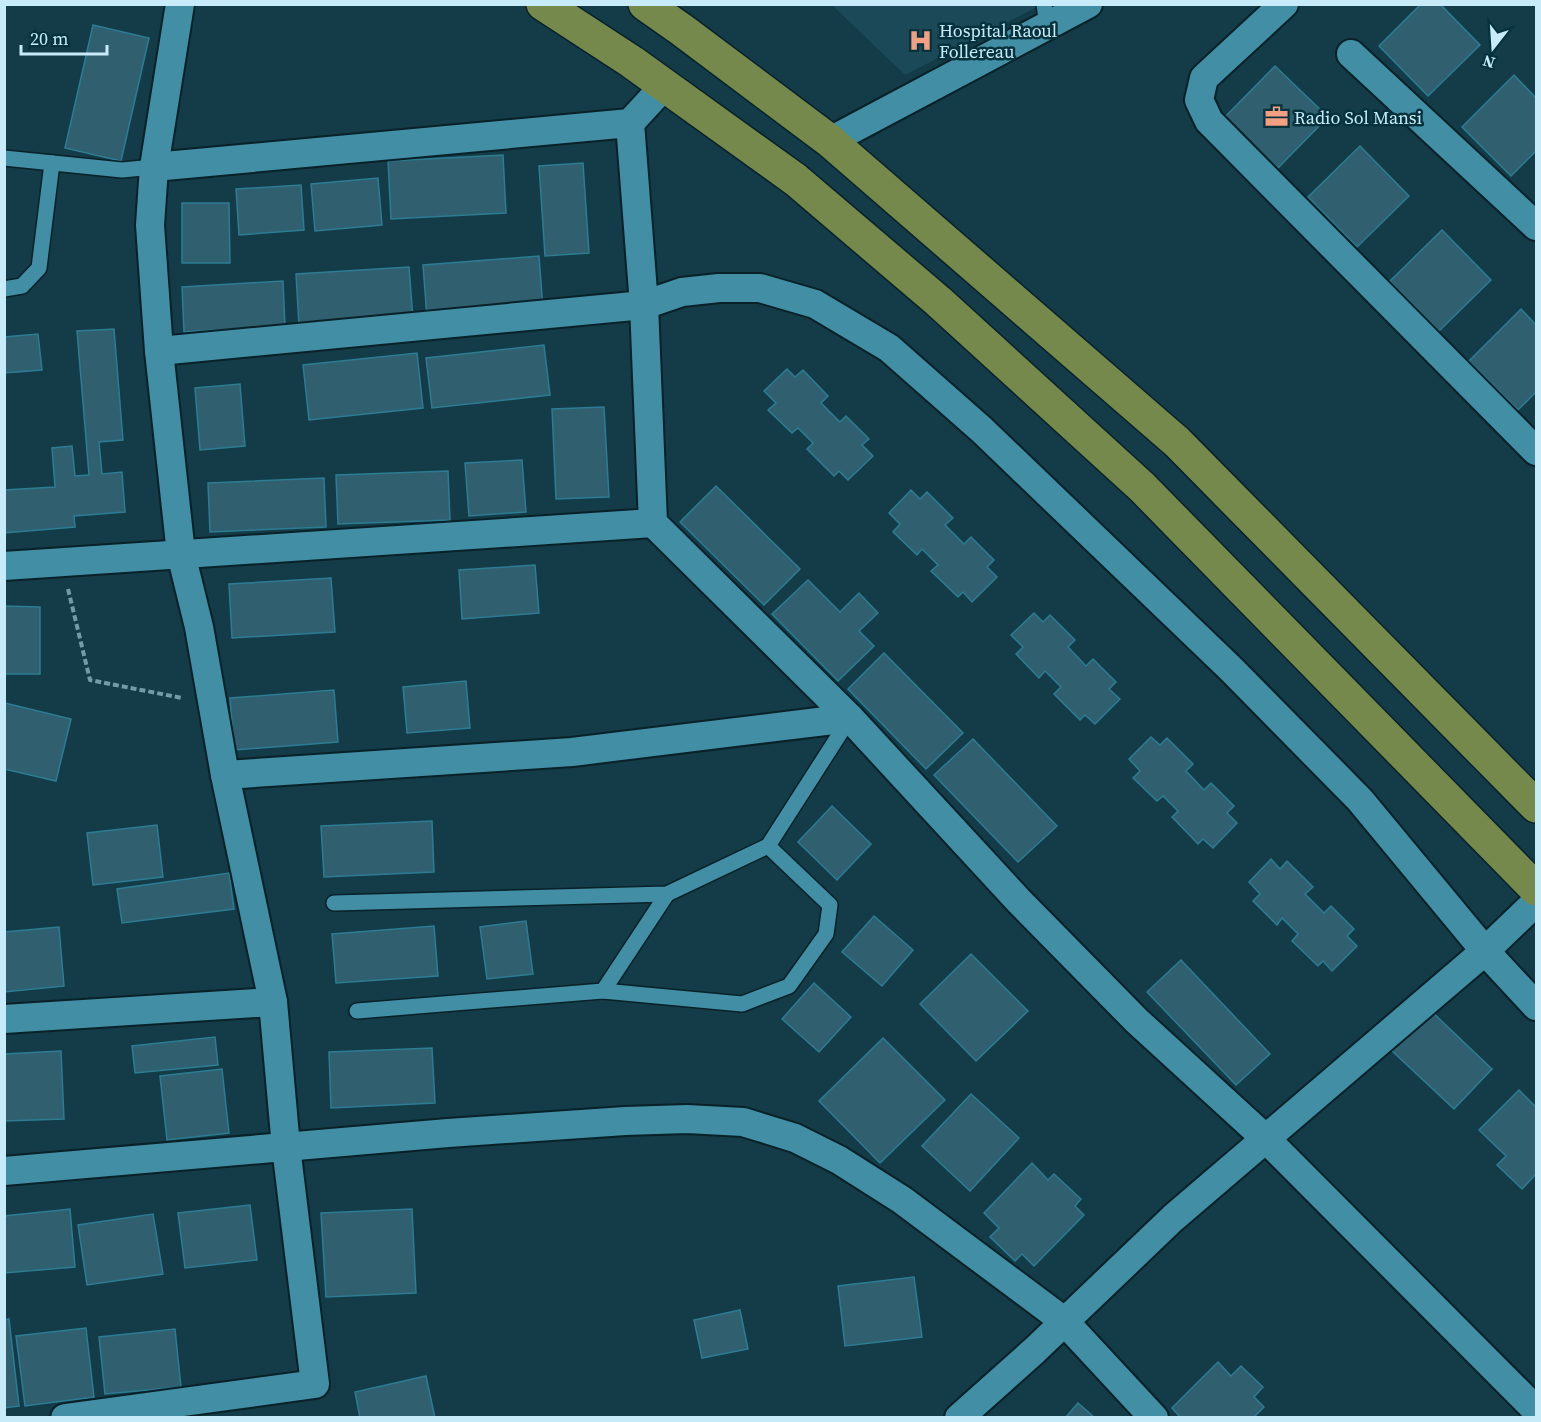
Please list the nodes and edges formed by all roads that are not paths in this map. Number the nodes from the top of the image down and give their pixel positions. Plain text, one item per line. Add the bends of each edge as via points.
1 (180, 4) edge
2 (543, 4) edge
3 (645, 4) edge
4 (1088, 4) edge
5 (1284, 4) edge
6 (1045, 16) edge
7 (1351, 54) dead end
8 (665, 85) junction
9 (630, 123) junction
10 (830, 141) junction
11 (4, 158) edge
12 (52, 163) junction
13 (154, 167) junction
14 (1536, 226) edge
15 (4, 289) edge
16 (644, 305) junction
17 (159, 351) junction
18 (1536, 451) edge
19 (653, 522) junction
20 (181, 554) junction
21 (4, 566) edge
22 (850, 718) junction
23 (225, 775) junction
24 (1535, 802) edge
25 (768, 846) junction
26 (1536, 889) edge
27 (667, 894) junction
28 (1536, 902) edge
29 (334, 903) dead end
30 (1485, 951) junction
31 (603, 991) junction
32 (273, 1002) junction
33 (1536, 1006) edge
34 (357, 1011) dead end
35 (4, 1019) edge
36 (1266, 1139) junction
37 (286, 1147) junction
38 (4, 1171) edge
39 (1064, 1321) junction
40 (1536, 1410) edge
41 (65, 1418) edge
42 (959, 1418) edge
43 (1154, 1418) edge

1 - 13 street
2 - 8 main road
3 - 10 main road
4 - 6 street
5 - 18 street via 1204,78 1199,100 1209,121
6 - 10 street
7 - 14 street
8 - 9 street
8 - 26 main road via 796,180 938,301 1142,487
9 - 13 street
9 - 16 street
10 - 24 main road via 1177,442
11 - 12 lane
12 - 13 lane via 122,170
12 - 15 lane via 39,268 22,286
13 - 17 street via 150,225
16 - 17 street
16 - 19 street
16 - 30 street via 682,292 760,288 814,304 889,348 982,430 1248,685 1360,800
17 - 20 street
19 - 20 street
19 - 22 street
20 - 21 street
20 - 23 street via 199,627
22 - 23 street via 572,752
22 - 25 lane
22 - 36 street via 1018,900 1137,1021
23 - 32 street
25 - 27 lane
25 - 31 lane via 830,905 826,934 789,986 742,1004
27 - 29 lane
27 - 31 lane
28 - 30 street
30 - 33 street
30 - 36 street
31 - 34 lane
32 - 35 street
32 - 37 street
36 - 39 street via 1173,1218
36 - 40 street
37 - 38 street
37 - 39 street via 625,1121 743,1122 795,1138 839,1160 902,1200
37 - 41 street via 315,1384
39 - 42 street
39 - 43 street

